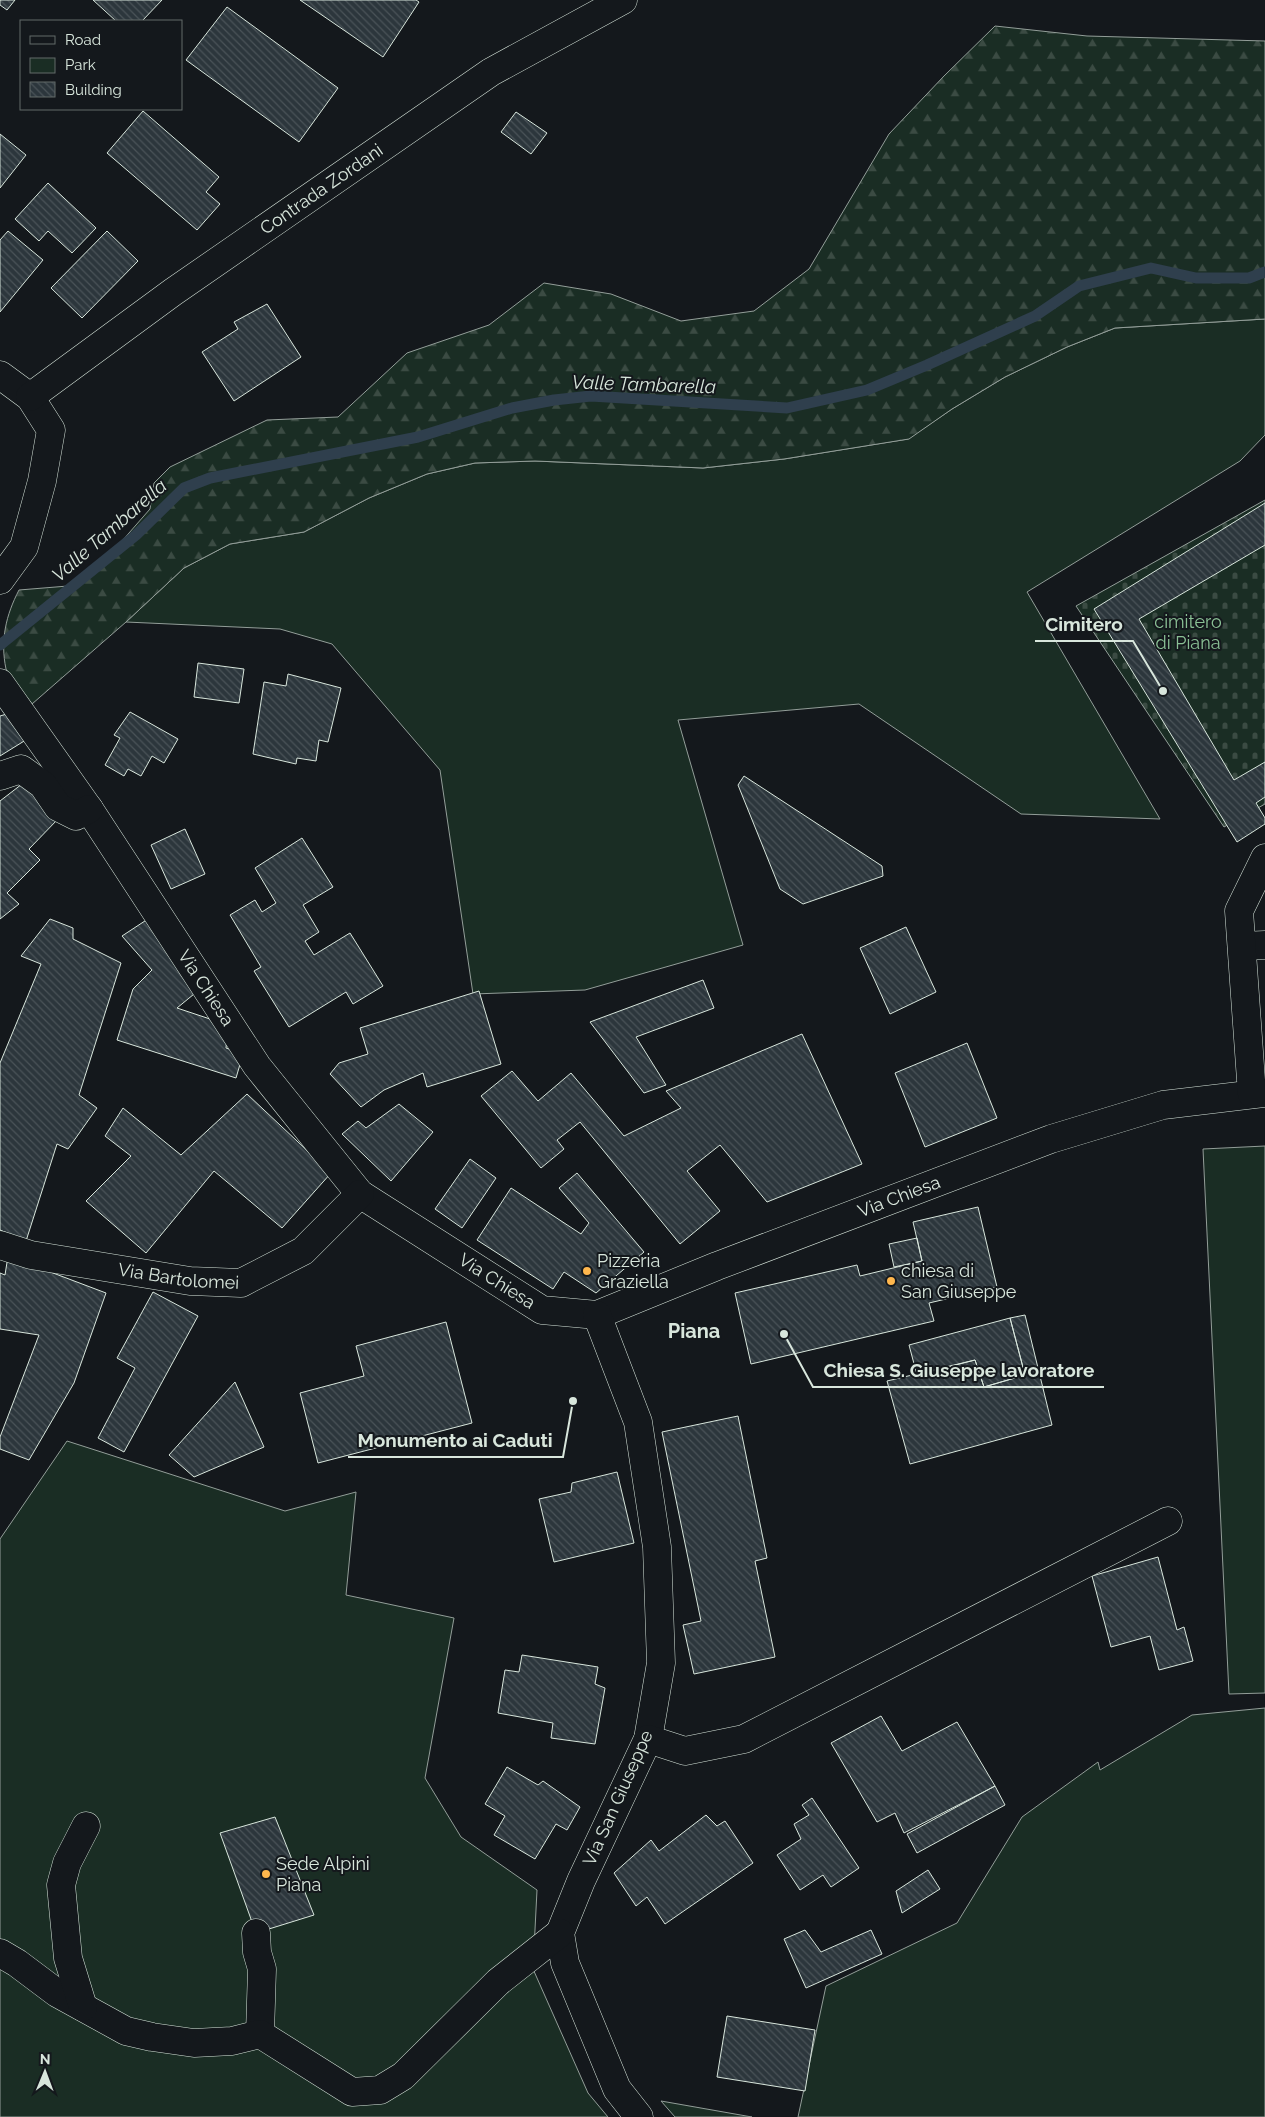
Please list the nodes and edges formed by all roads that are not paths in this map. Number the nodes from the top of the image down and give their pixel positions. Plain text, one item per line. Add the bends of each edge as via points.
1 (623, 0) edge
2 (0, 375) edge
3 (30, 397) junction
4 (0, 580) edge
5 (0, 683) edge
6 (0, 776) edge
7 (90, 809) junction
8 (1265, 858) edge
9 (1253, 946) edge
10 (1256, 1028) edge
11 (1258, 1093) edge
12 (360, 1194) junction
13 (0, 1245) edge
14 (597, 1315) junction
15 (1168, 1521) dead end
16 (648, 1739) junction
17 (86, 1826) dead end
18 (256, 1933) dead end
19 (560, 1933) junction
20 (0, 1954) edge
21 (83, 2006) junction
22 (260, 2034) junction
23 (639, 2117) edge

1 - 3 street, Contrada Zordani via 491,72 181,286
2 - 3 street
3 - 4 street via 51,430 42,481 24,546
5 - 7 street, Via Chiesa
6 - 7 street via 21,769 43,785 58,807 76,816
7 - 12 street, Via Chiesa via 258,1066
8 - 9 street via 1239,911
9 - 10 street
10 - 11 street
11 - 14 street, Via Chiesa via 1163,1105 1051,1139
12 - 13 street, Via Bartolomei via 303,1251 241,1283 190,1281 32,1255
12 - 14 street, Via Chiesa via 542,1310
14 - 16 street, Via San Giuseppe via 638,1422 657,1547 661,1663
15 - 16 street via 744,1739 685,1752
16 - 19 street, Via San Giuseppe
17 - 21 street via 67,1863 61,1885 68,1958
18 - 22 street via 262,1969
19 - 22 street via 498,1982 403,2076 380,2090 352,2092
19 - 23 street via 565,1963 613,2080
20 - 21 street via 57,1994
21 - 22 street via 126,2031 152,2037 194,2043 232,2041

